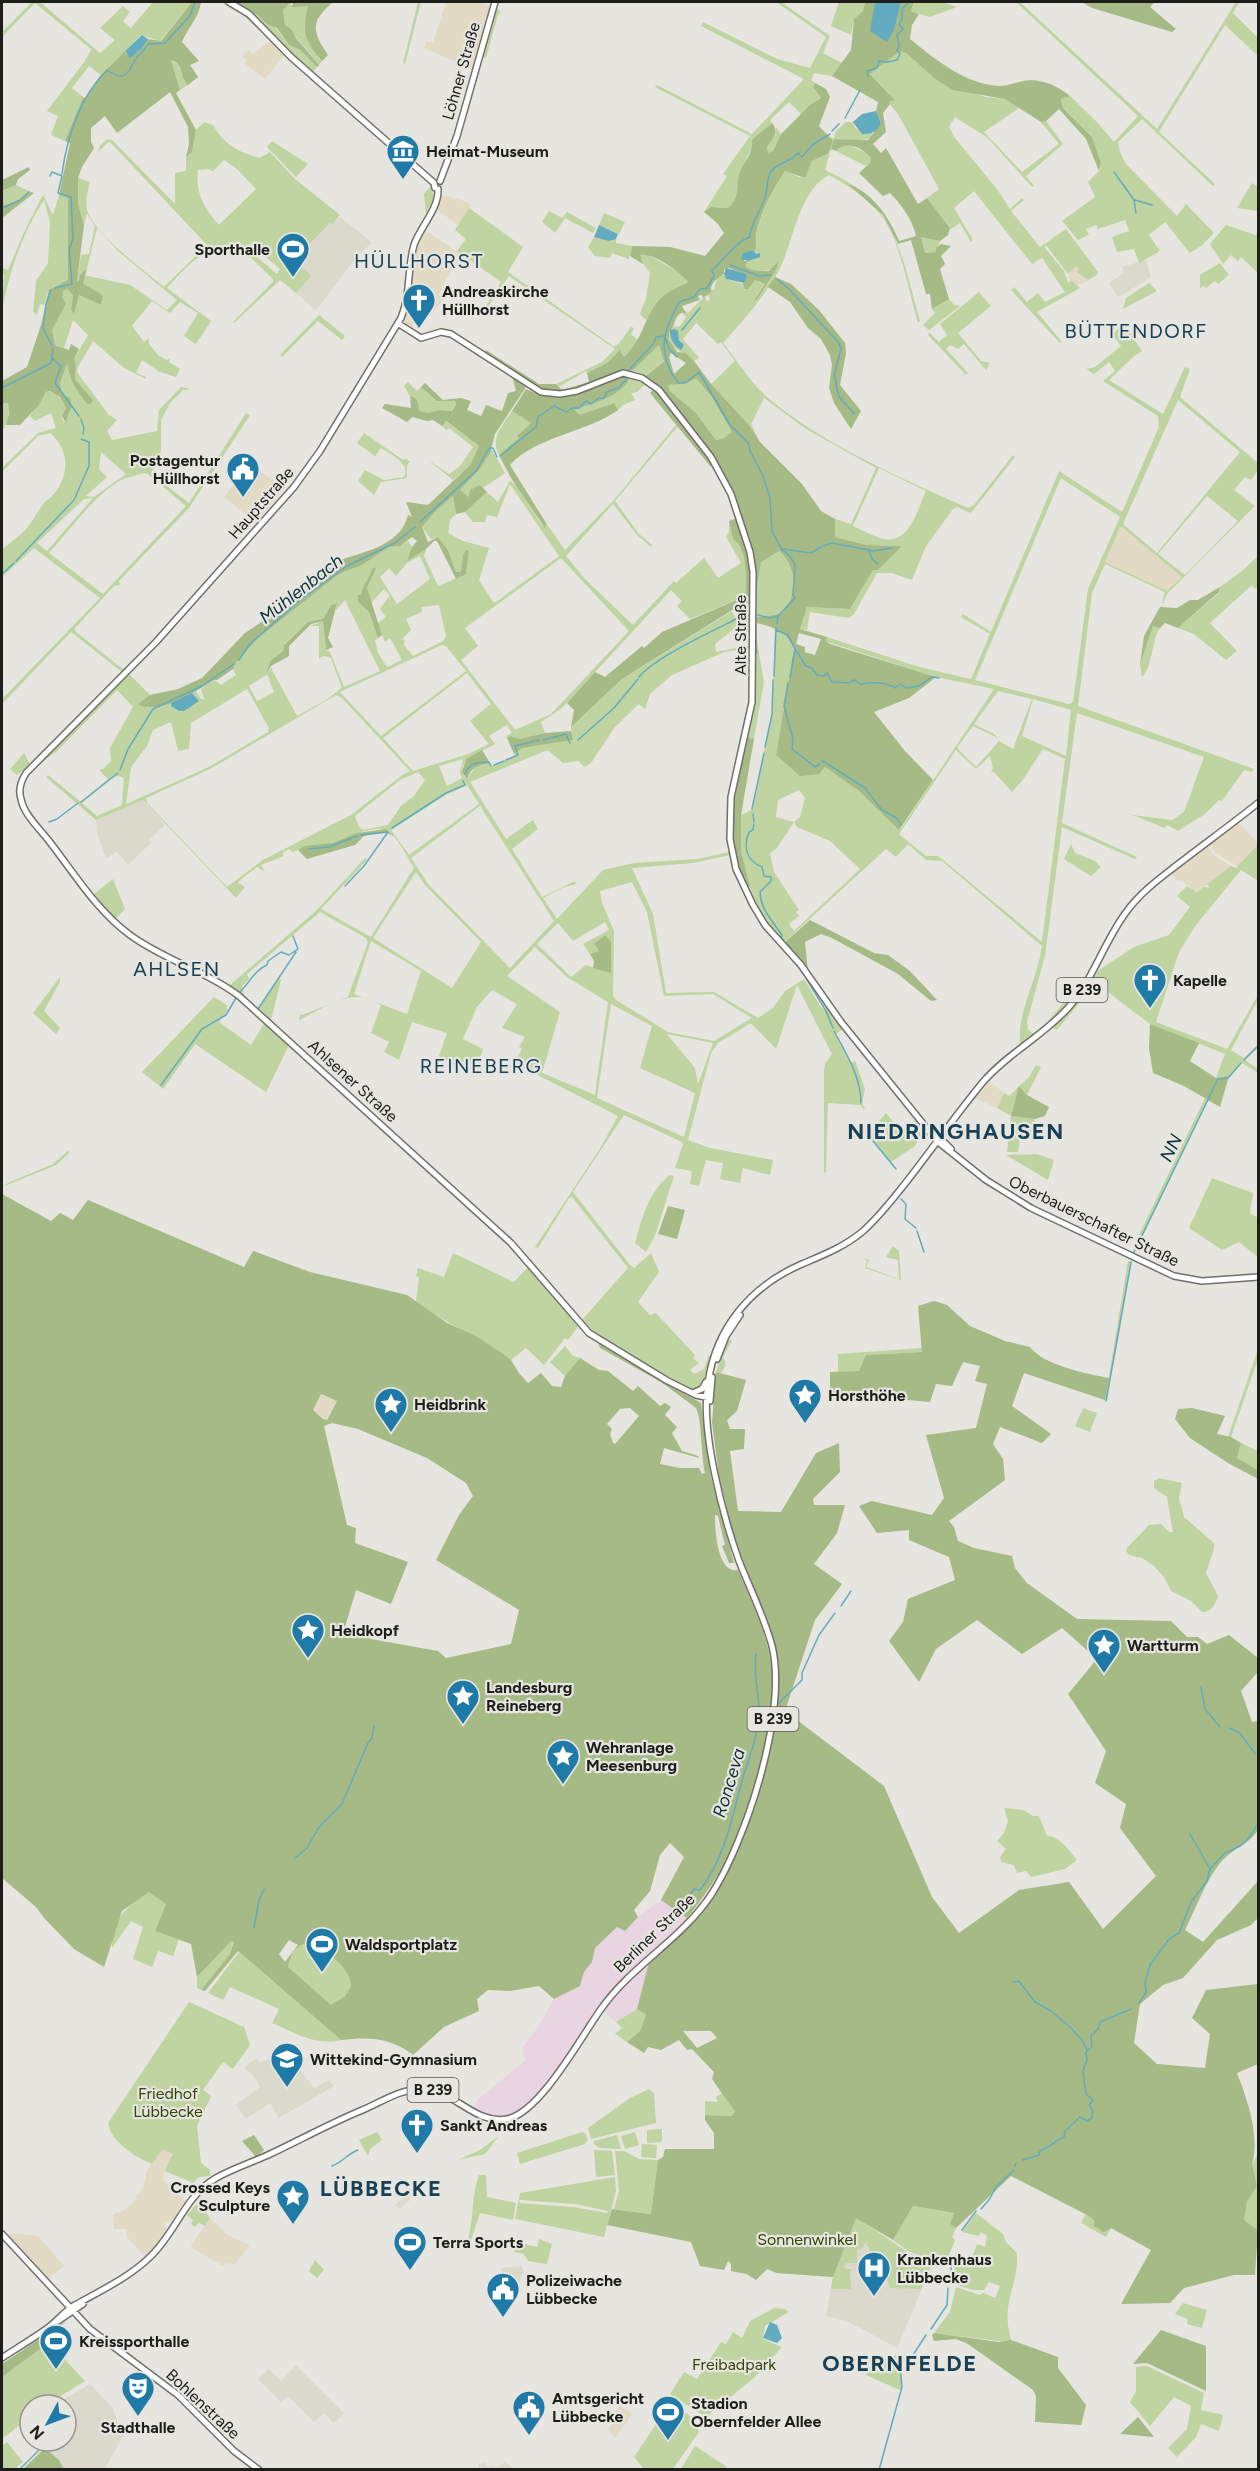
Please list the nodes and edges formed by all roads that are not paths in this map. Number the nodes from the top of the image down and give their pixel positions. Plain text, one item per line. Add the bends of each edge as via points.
1 (229, 2) edge
2 (495, 2) edge
3 (437, 182) junction
4 (398, 326) junction
5 (21, 783) joint
6 (1258, 803) edge
7 (920, 1119) junction
8 (947, 1128) junction
9 (933, 1130) junction
10 (938, 1139) junction
11 (1258, 1277) edge
12 (774, 1279) junction
13 (711, 1368) junction
14 (695, 1394) junction
15 (708, 1396) junction
16 (706, 1410) junction
17 (710, 1438) junction
18 (2, 2234) edge
19 (71, 2310) junction
20 (2, 2358) edge
21 (259, 2469) edge

1 - 3 main road via 249,14 291,57
2 - 3 main road, Löhner Straße via 457,136
3 - 4 main road, Hauptstraße via 435,203 415,244 407,303
4 - 5 main road, Hauptstraße via 294,487 156,642 30,769
4 - 7 main road, Alte Straße via 421,338 441,332 451,334 541,393 577,391 623,374 642,378 659,390 711,457 739,514 753,572 753,702 729,809 736,869 765,925 801,965 841,1022
5 - 14 main road, Ahlsener Straße via 20,797 26,811 122,928 143,944 239,996 511,1243 589,1333
6 - 8 main road, B 239 via 1141,895 1119,922 1092,976 1073,1002 991,1073
7 - 9 main road, Alte Straße
7 - 10 main road, Alte Straße
8 - 9 main road
8 - 10 main road, B 239
9 - 10 main road, Alte Straße
10 - 11 main road, Oberbauerschafter Straße via 986,1180 1031,1208 1174,1276 1202,1281
10 - 12 main road, B 239 via 865,1229 840,1248
12 - 13 main road, B 239 via 732,1319
12 - 15 main road, B 239 via 731,1328 714,1368
13 - 14 main road, B 239 via 705,1385
13 - 15 main road, B 239
14 - 15 main road, Ahlsener Straße
14 - 16 main road, B 239
15 - 16 main road, B 239
15 - 17 main road, B 239
16 - 17 main road, B 239
17 - 19 main road, Berliner Straße / B 239 via 736,1550 771,1643 777,1690 758,1781 716,1887 684,1927 615,1991 546,2090 520,2115 491,2119 438,2091 420,2088 397,2094 212,2180 196,2194 153,2255
18 - 19 main road, Bohlenstraße
19 - 20 main road, Berliner Straße / B 239
19 - 21 main road, Bohlenstraße via 98,2336 178,2395 234,2451

